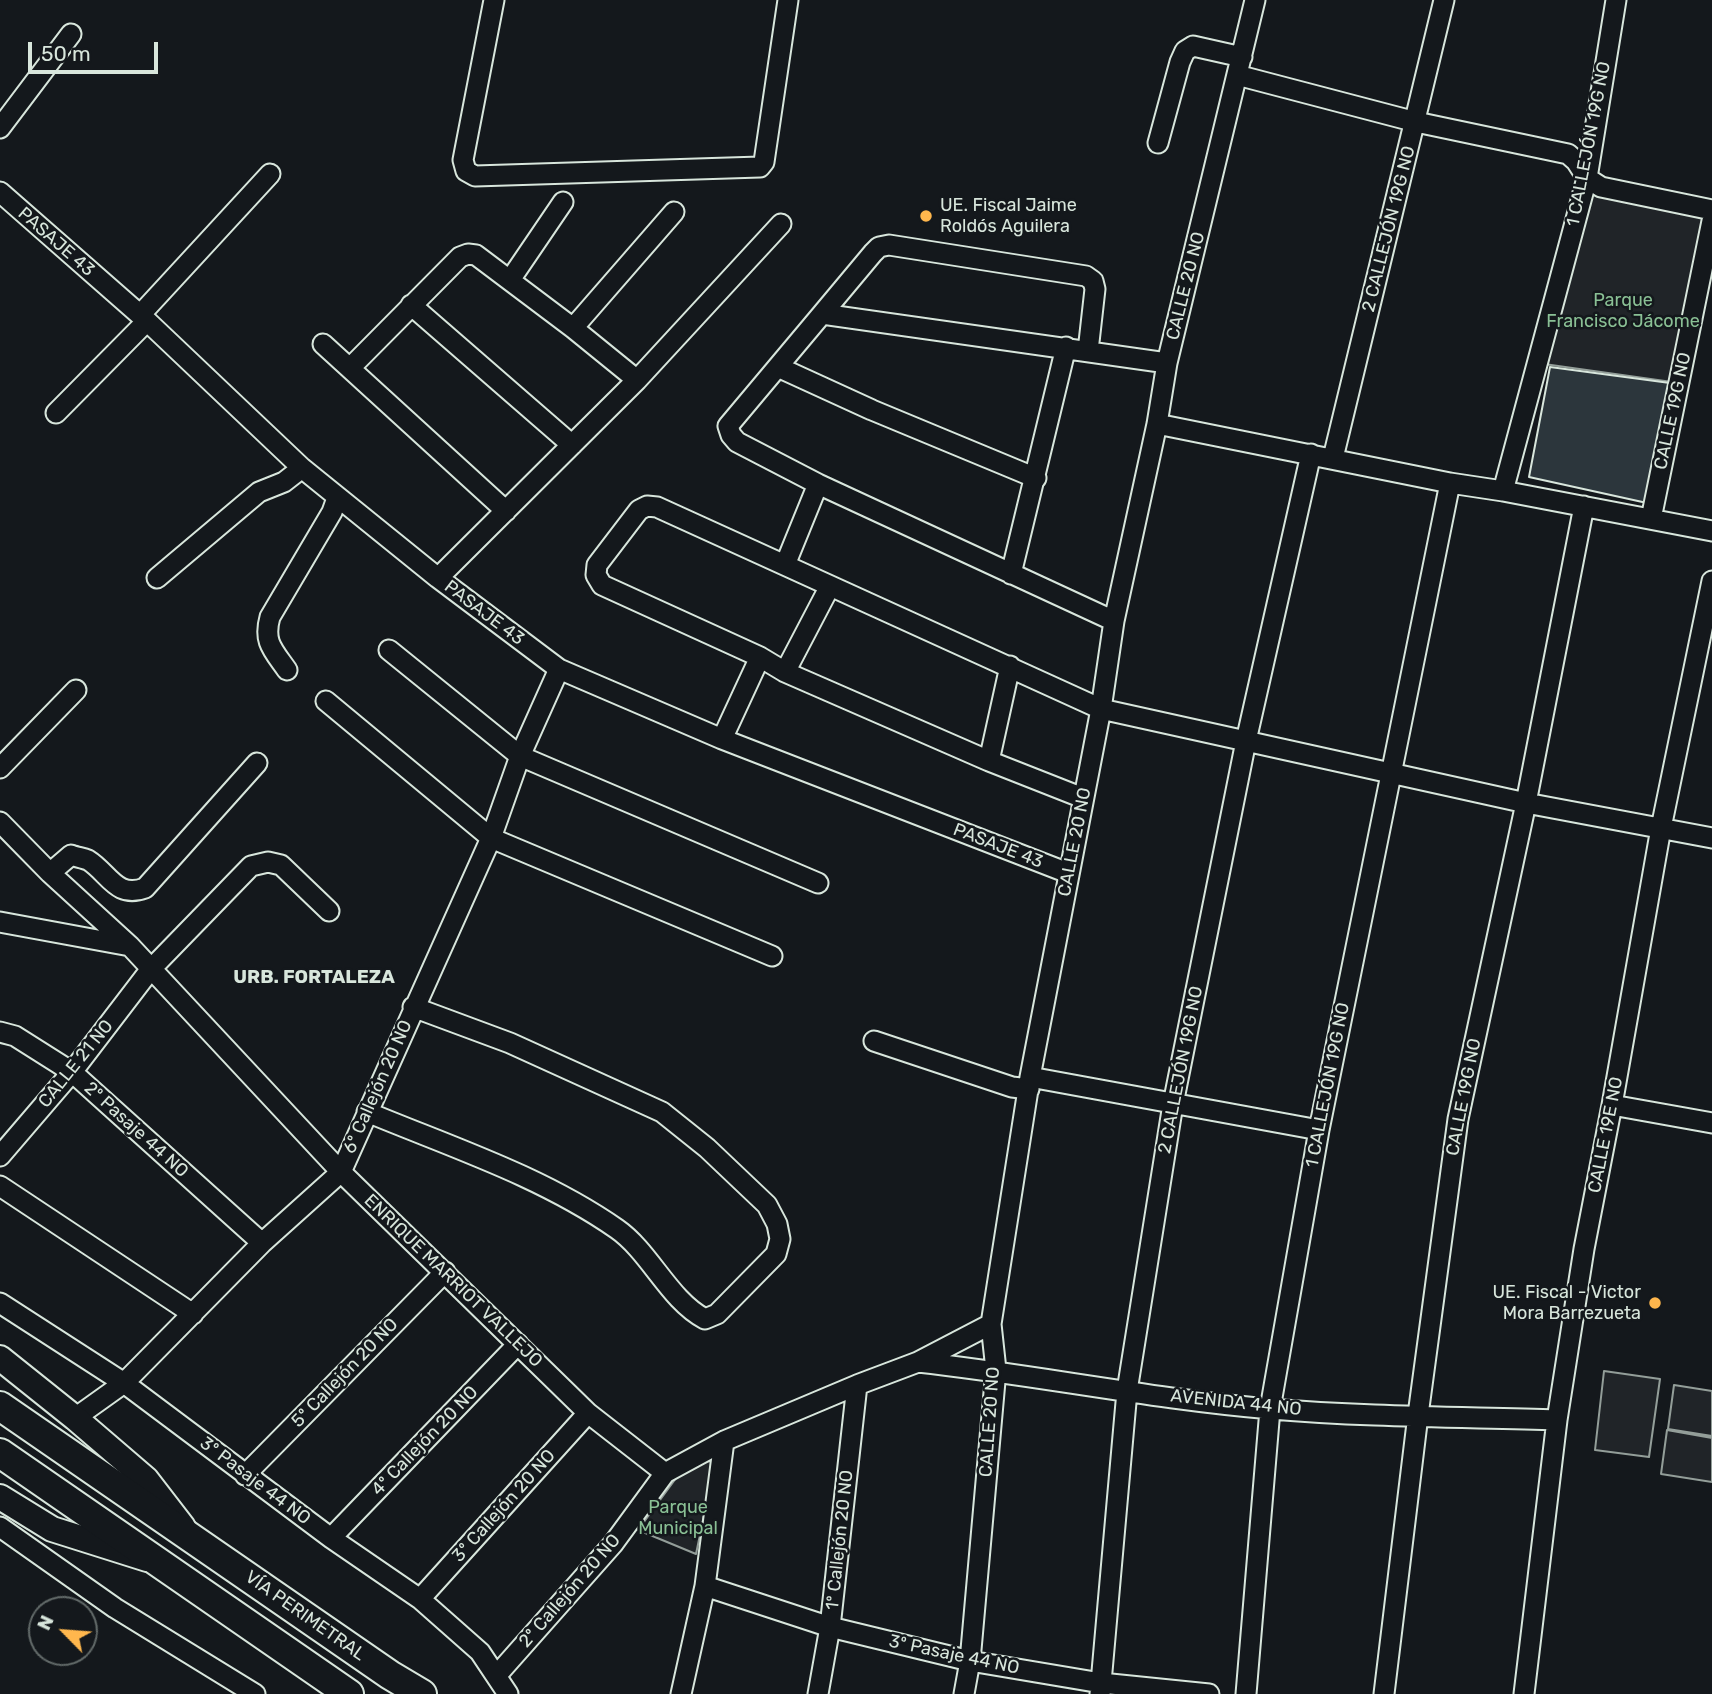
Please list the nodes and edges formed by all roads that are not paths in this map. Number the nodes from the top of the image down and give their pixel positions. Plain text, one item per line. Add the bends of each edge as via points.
1 (494, 0) edge
2 (788, 0) edge
3 (1255, 0) edge
4 (1444, 0) edge
5 (1616, 0) edge
6 (71, 34) dead end
7 (1239, 66) junction
8 (1416, 122) junction
9 (0, 128) edge
10 (1158, 143) dead end
11 (270, 174) dead end
12 (1587, 178) junction
13 (0, 192) edge
14 (563, 202) dead end
15 (1712, 210) edge
16 (674, 212) dead end
17 (1712, 221) edge
18 (781, 224) dead end
19 (509, 280) junction
20 (411, 305) junction
21 (822, 314) junction
22 (143, 318) junction
23 (573, 328) junction
24 (323, 344) dead end
25 (1066, 348) junction
26 (1088, 351) junction
27 (1167, 363) junction
28 (778, 367) junction
29 (350, 368) junction
30 (637, 380) junction
31 (55, 414) dead end
32 (1157, 424) junction
33 (572, 445) junction
34 (1311, 454) junction
35 (1333, 458) junction
36 (302, 468) junction
37 (1036, 478) junction
38 (1450, 483) junction
39 (818, 484) junction
40 (1503, 491) junction
41 (337, 498) junction
42 (1584, 506) junction
43 (506, 511) junction
44 (1651, 519) junction
45 (1712, 531) edge
46 (785, 565) junction
47 (1011, 574) junction
48 (157, 578) dead end
49 (438, 578) junction
50 (1712, 581) edge
51 (830, 586) junction
52 (1114, 621) junction
53 (388, 650) dead end
54 (761, 657) junction
55 (1010, 666) junction
56 (559, 669) junction
57 (287, 670) dead end
58 (785, 672) junction
59 (76, 690) dead end
60 (326, 701) dead end
61 (1101, 709) junction
62 (722, 739) junction
63 (1246, 741) junction
64 (520, 756) junction
65 (989, 761) junction
66 (257, 762) dead end
67 (0, 768) edge
68 (1391, 774) junction
69 (1083, 798) junction
70 (1527, 803) junction
71 (0, 822) edge
72 (1661, 828) junction
73 (491, 838) junction
74 (1712, 838) edge
75 (50, 873) junction
76 (1068, 873) junction
77 (818, 883) dead end
78 (329, 911) dead end
79 (0, 922) edge
80 (130, 946) junction
81 (772, 956) dead end
82 (150, 970) junction
83 (413, 1007) junction
84 (0, 1032) edge
85 (874, 1041) dead end
86 (72, 1072) junction
87 (1030, 1083) junction
88 (1174, 1104) junction
89 (1612, 1105) junction
90 (367, 1112) junction
91 (1712, 1123) edge
92 (1318, 1130) junction
93 (0, 1156) edge
94 (341, 1172) junction
95 (0, 1186) edge
96 (262, 1243) junction
97 (444, 1272) junction
98 (0, 1303) edge
99 (193, 1314) junction
100 (991, 1324) junction
101 (518, 1344) junction
102 (0, 1358) edge
103 (918, 1362) junction
104 (996, 1370) junction
105 (124, 1383) junction
106 (857, 1385) junction
107 (1127, 1391) junction
108 (0, 1406) edge
109 (1270, 1409) junction
110 (589, 1413) junction
111 (1418, 1415) junction
112 (75, 1418) junction
113 (1557, 1420) junction
114 (724, 1441) junction
115 (0, 1453) edge
116 (665, 1473) junction
117 (246, 1475) junction
118 (0, 1497) edge
119 (0, 1527) edge
120 (190, 1536) junction
121 (331, 1538) junction
122 (158, 1562) junction
123 (705, 1586) junction
124 (420, 1599) junction
125 (830, 1628) junction
126 (970, 1661) junction
127 (497, 1675) junction
128 (1100, 1689) edge
129 (255, 1694) edge
130 (349, 1694) edge
131 (422, 1694) edge
132 (508, 1694) edge
133 (681, 1694) edge
134 (818, 1694) edge
135 (964, 1694) edge
136 (1209, 1694) edge
137 (1246, 1694) edge
138 (1384, 1694) edge
139 (1524, 1694) edge

1 - 2 street via 463,160 466,171 475,176 760,167
3 - 7 street, CALLE 20 NO
4 - 8 street, 2 CALLEJÓN 19G NO
5 - 12 street, 1 CALLEJÓN 19G NO
6 - 9 street
7 - 8 street
7 - 10 street via 1193,46 1185,51
7 - 27 street, CALLE 20 NO
8 - 12 street via 1567,154
8 - 35 street, 2 CALLEJÓN 19G NO
11 - 22 street
12 - 15 street via 1601,187
12 - 40 street, 1 CALLEJÓN 19G NO
13 - 22 street, PASAJE 43
14 - 19 street
16 - 23 street
17 - 44 street, CALLE 19G NO
18 - 30 street
19 - 20 street via 468,254
19 - 23 street
20 - 29 street
20 - 33 street
21 - 25 street
21 - 26 street via 873,253 889,245 1086,276 1095,289
21 - 28 street
22 - 31 street
22 - 36 street, PASAJE 43
23 - 30 street
24 - 29 street
25 - 26 street
25 - 37 street
26 - 27 street
27 - 32 street, CALLE 20 NO
28 - 37 street
28 - 39 street via 729,426 731,435
29 - 43 street
30 - 33 street
32 - 34 street
32 - 52 street, CALLE 20 NO
33 - 43 street
34 - 35 street
34 - 63 street, 2 CALLEJÓN 19G NO
35 - 38 street
36 - 41 street, PASAJE 43
36 - 48 street via 259,492
37 - 47 street
38 - 40 street
38 - 68 street, 1 CALLEJÓN 19G NO
39 - 46 street
39 - 47 street
40 - 42 street
41 - 49 street, PASAJE 43
41 - 57 street via 270,617 269,644
42 - 44 street
42 - 70 street, CALLE 19G NO
43 - 49 street
44 - 45 street
46 - 51 street
46 - 54 street via 647,506 639,510 597,565 602,585
47 - 52 street
49 - 56 street, PASAJE 43
50 - 72 street, CALLE 19E NO
51 - 55 street
51 - 58 street
52 - 61 street, CALLE 20 NO
53 - 64 street
54 - 58 street
54 - 62 street
55 - 61 street
55 - 65 street
56 - 62 street, PASAJE 43
56 - 64 street, 6º Callejón 20 NO
58 - 65 street
59 - 67 street
60 - 73 street
61 - 63 street
61 - 69 street, CALLE 20 NO
62 - 76 street, PASAJE 43
63 - 68 street
63 - 88 street, 2 CALLEJÓN 19G NO
64 - 73 street, 6º Callejón 20 NO
64 - 77 street
65 - 69 street
66 - 75 street via 145,888 122,890 88,860 71,855
68 - 70 street
68 - 92 street, 1 CALLEJÓN 19G NO
69 - 76 street, CALLE 20 NO
70 - 72 street
70 - 111 street, CALLE 19G NO via 1458,1119
71 - 75 street, ENRIQUE MARRIOT VALLEJO
72 - 74 street
72 - 89 street, CALLE 19E NO
73 - 81 street
73 - 83 street, 6º Callejón 20 NO
75 - 80 street, ENRIQUE MARRIOT VALLEJO
76 - 87 street, CALLE 20 NO
78 - 82 street, CALLE 21 NO via 281,865 251,866
79 - 80 street
80 - 82 street, ENRIQUE MARRIOT VALLEJO
82 - 86 street, CALLE 21 NO
82 - 94 street, ENRIQUE MARRIOT VALLEJO
83 - 90 street, 6º Callejón 20 NO
83 - 90 street via 510,1043 662,1112 767,1205 780,1239 776,1254 718,1314 705,1319 695,1314 619,1230 500,1166
84 - 86 street, 2º Pasaje 44 NO via 15,1036
85 - 87 street via 1012,1087
86 - 93 street, CALLE 21 NO
86 - 96 street, 2º Pasaje 44 NO
87 - 88 street
87 - 100 street, CALLE 20 NO
88 - 92 street
88 - 107 street, 2 CALLEJÓN 19G NO
89 - 91 street
89 - 113 street, CALLE 19E NO
90 - 94 street, 6º Callejón 20 NO
92 - 109 street, 1 CALLEJÓN 19G NO
94 - 96 street, 6º Callejón 20 NO
94 - 97 street, ENRIQUE MARRIOT VALLEJO
95 - 99 street
96 - 99 street, 6º Callejón 20 NO
97 - 101 street, ENRIQUE MARRIOT VALLEJO
97 - 117 street, 5º Callejón 20 NO
98 - 105 street, 3º Pasaje 44 NO
99 - 105 street, 6º Callejón 20 NO
100 - 103 street
100 - 104 street, CALLE 20 NO
101 - 110 street, ENRIQUE MARRIOT VALLEJO
101 - 121 street, 4º Callejón 20 NO
102 - 112 main road, VÍA PERIMETRAL
103 - 104 street, AVENIDA 44 NO
103 - 106 street
104 - 107 street, AVENIDA 44 NO
104 - 126 street, CALLE 20 NO
105 - 112 street, 6º Callejón 20 NO
105 - 117 street, 3º Pasaje 44 NO
106 - 114 street
106 - 125 street, 1º Callejón 20 NO
107 - 109 street, AVENIDA 44 NO
107 - 128 street, 2 CALLEJÓN 19G NO
108 - 120 highway, VÍA PERIMETRAL
109 - 111 street, AVENIDA 44 NO
109 - 137 street, 1 CALLEJÓN 19G NO
110 - 116 street, ENRIQUE MARRIOT VALLEJO
110 - 124 street, 3º Callejón 20 NO
111 - 113 street, AVENIDA 44 NO
111 - 138 street, CALLE 19G NO
112 - 120 main road, VÍA PERIMETRAL via 146,1479
113 - 139 street, CALLE 19E NO
114 - 116 street
114 - 123 street
115 - 122 highway
116 - 127 street, 2º Callejón 20 NO via 613,1544
117 - 121 street, 3º Pasaje 44 NO
118 - 122 main road via 52,1530
119 - 129 street via 115,1608
120 - 131 highway, VÍA PERIMETRAL
121 - 124 street, 3º Pasaje 44 NO
122 - 130 highway
123 - 125 street, 3º Pasaje 44 NO
123 - 133 street
124 - 127 street, 3º Pasaje 44 NO via 480,1652
125 - 126 street, 3º Pasaje 44 NO
125 - 134 street, 1º Callejón 20 NO
126 - 128 street, 3º Pasaje 44 NO
126 - 135 street, CALLE 20 NO
127 - 132 street
128 - 136 street, 3º Pasaje 44 NO

